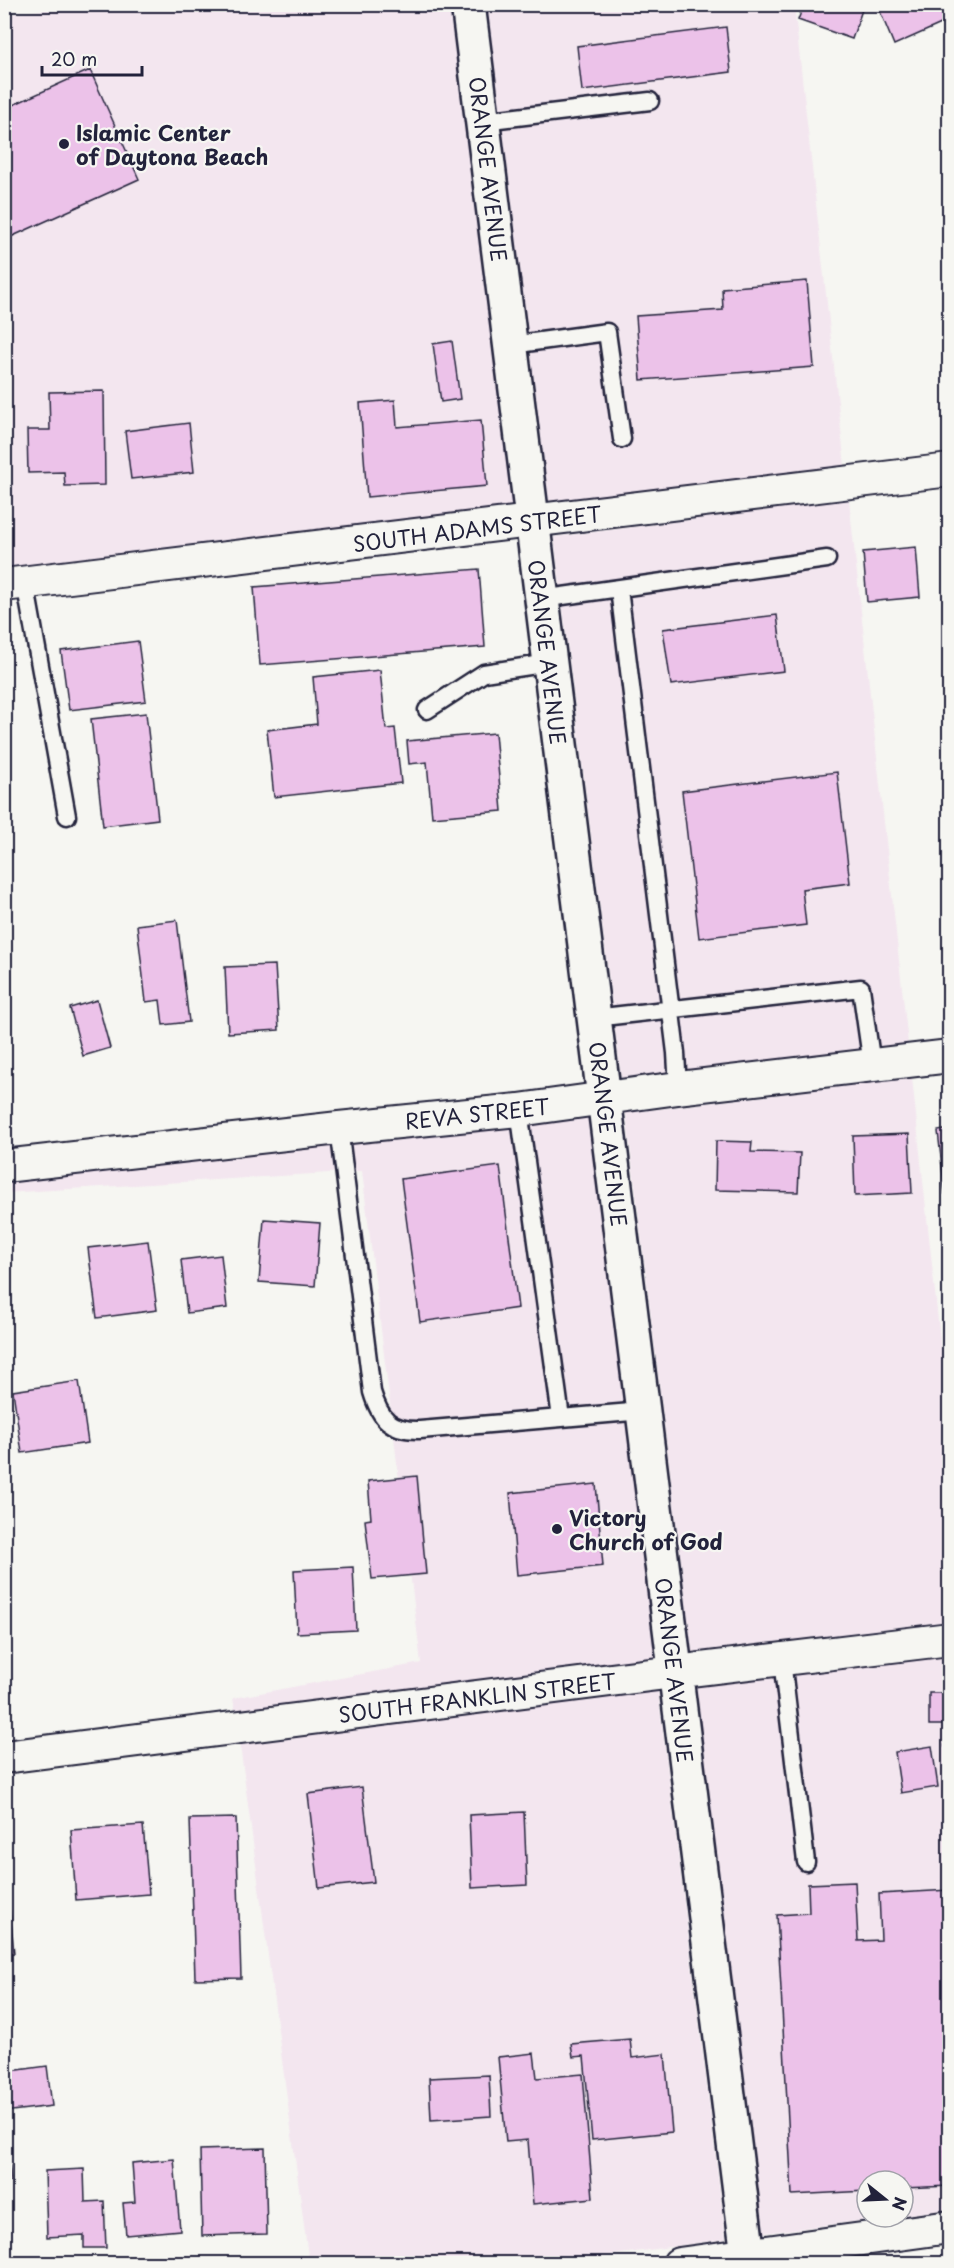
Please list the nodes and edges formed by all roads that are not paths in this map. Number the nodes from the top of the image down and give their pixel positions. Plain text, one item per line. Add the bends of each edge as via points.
1 (468, 4) edge
2 (650, 101) dead end
3 (483, 121) junction
4 (511, 345) junction
5 (622, 439) dead end
6 (950, 470) edge
7 (532, 521) junction
8 (827, 560) dead end
9 (15, 584) edge
10 (619, 589) junction
11 (541, 599) junction
12 (549, 663) junction
13 (427, 710) dead end
14 (67, 816) dead end
15 (671, 1008) junction
16 (594, 1018) junction
17 (950, 1056) edge
18 (872, 1065) junction
19 (678, 1088) junction
20 (605, 1098) junction
21 (519, 1110) junction
22 (339, 1128) junction
23 (4, 1166) edge
24 (643, 1411) junction
25 (561, 1418) junction
26 (950, 1639) edge
27 (782, 1660) junction
28 (675, 1672) junction
29 (4, 1757) edge
30 (806, 1862) dead end
31 (950, 2227) edge
32 (748, 2259) edge
33 (679, 2264) edge

1 - 3 street, ORANGE AVENUE
2 - 3 lane
3 - 4 street, ORANGE AVENUE
4 - 5 lane via 607,332
4 - 7 street, ORANGE AVENUE
6 - 7 street, SOUTH ADAMS STREET
7 - 9 street, SOUTH ADAMS STREET
7 - 11 street, ORANGE AVENUE
8 - 10 lane
9 - 14 lane
10 - 11 lane
10 - 15 lane
11 - 12 street, ORANGE AVENUE
12 - 13 lane via 484,673
12 - 16 street, ORANGE AVENUE
15 - 16 lane
15 - 18 lane via 861,988
15 - 19 lane
16 - 20 street, ORANGE AVENUE
17 - 18 street, REVA STREET
18 - 19 street, REVA STREET
19 - 20 street, REVA STREET
20 - 21 street, REVA STREET
20 - 24 street, ORANGE AVENUE
21 - 22 street, REVA STREET
21 - 25 lane
22 - 23 street, REVA STREET
22 - 25 lane via 372,1392 378,1410 391,1424 404,1430
24 - 25 lane
24 - 28 street, ORANGE AVENUE
26 - 27 street, SOUTH FRANKLIN STREET
27 - 28 street, SOUTH FRANKLIN STREET
27 - 30 lane
28 - 29 street, SOUTH FRANKLIN STREET
28 - 32 street, ORANGE AVENUE
31 - 32 street
32 - 33 street

